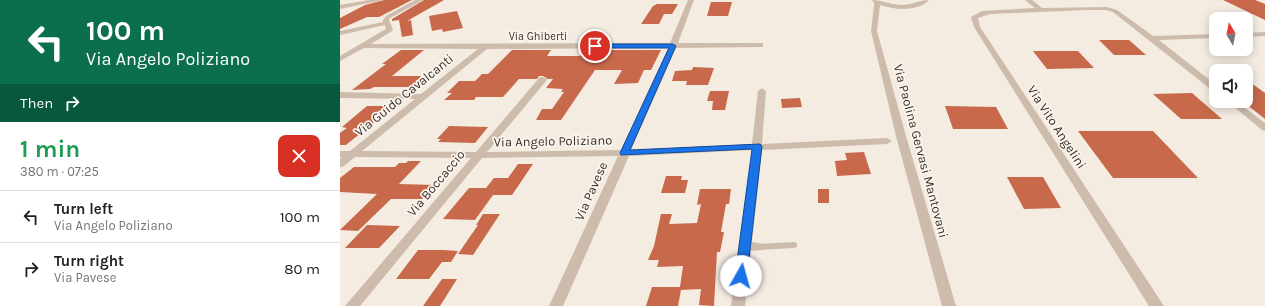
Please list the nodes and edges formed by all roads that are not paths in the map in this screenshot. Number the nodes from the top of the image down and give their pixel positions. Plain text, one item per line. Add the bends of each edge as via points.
1 (380, 0) edge
2 (420, 0) edge
3 (691, 0) edge
4 (926, 0) edge
5 (1028, 0) edge
6 (875, 1) edge
7 (902, 6) junction
8 (340, 7) edge
9 (1041, 10) junction
10 (877, 14) junction
11 (387, 23) junction
12 (340, 32) edge
13 (1253, 34) edge
14 (1265, 34) edge
15 (1209, 36) edge
16 (1152, 38) junction
17 (760, 45) dead end
18 (363, 46) junction
19 (673, 46) junction
20 (486, 47) junction
21 (340, 59) edge
22 (543, 79) dead end
23 (1209, 83) edge
24 (762, 91) dead end
25 (340, 95) edge
26 (422, 97) junction
27 (1240, 108) edge
28 (1265, 128) edge
29 (887, 141) dead end
30 (757, 146) junction
31 (624, 153) junction
32 (340, 154) edge
33 (352, 154) junction
34 (478, 156) junction
35 (340, 164) edge
36 (745, 246) junction
37 (794, 246) dead end
38 (759, 247) joint
39 (352, 306) edge
40 (556, 306) edge
41 (738, 306) edge
42 (949, 306) edge
43 (1157, 306) edge

1 - 8 street
2 - 11 street via 388,17
3 - 19 street, Via Pavese
4 - 7 street via 916,5
5 - 9 street
6 - 7 street
6 - 10 street, Via Paolina Gervasi Mantovani
7 - 10 street
9 - 16 street via 1105,8 1122,15
9 - 43 street, Via Vito Angelini via 982,13 974,17 977,27
10 - 42 street, Via Paolina Gervasi Mantovani via 874,30
11 - 12 street
11 - 18 street via 390,30
13 - 14 street
15 - 16 street
16 - 23 street
17 - 19 street, Via Ghiberti
18 - 20 street, Via Ghiberti
18 - 21 street
19 - 20 street, Via Ghiberti
19 - 31 street, Via Pavese
20 - 26 street, Via Guido Cavalcanti
22 - 34 street, Via Boccaccio
24 - 30 street
25 - 26 street
26 - 33 street, Via Guido Cavalcanti
27 - 28 street
29 - 30 street, Via Angelo Poliziano
30 - 31 street, Via Angelo Poliziano
30 - 36 street
31 - 34 street, Via Angelo Poliziano
31 - 40 street, Via Pavese
32 - 33 street, Via Angelo Poliziano
33 - 34 street, Via Angelo Poliziano
33 - 35 street, Via Guido Cavalcanti
34 - 39 street, Via Boccaccio
36 - 38 street
36 - 41 street
37 - 38 lane

